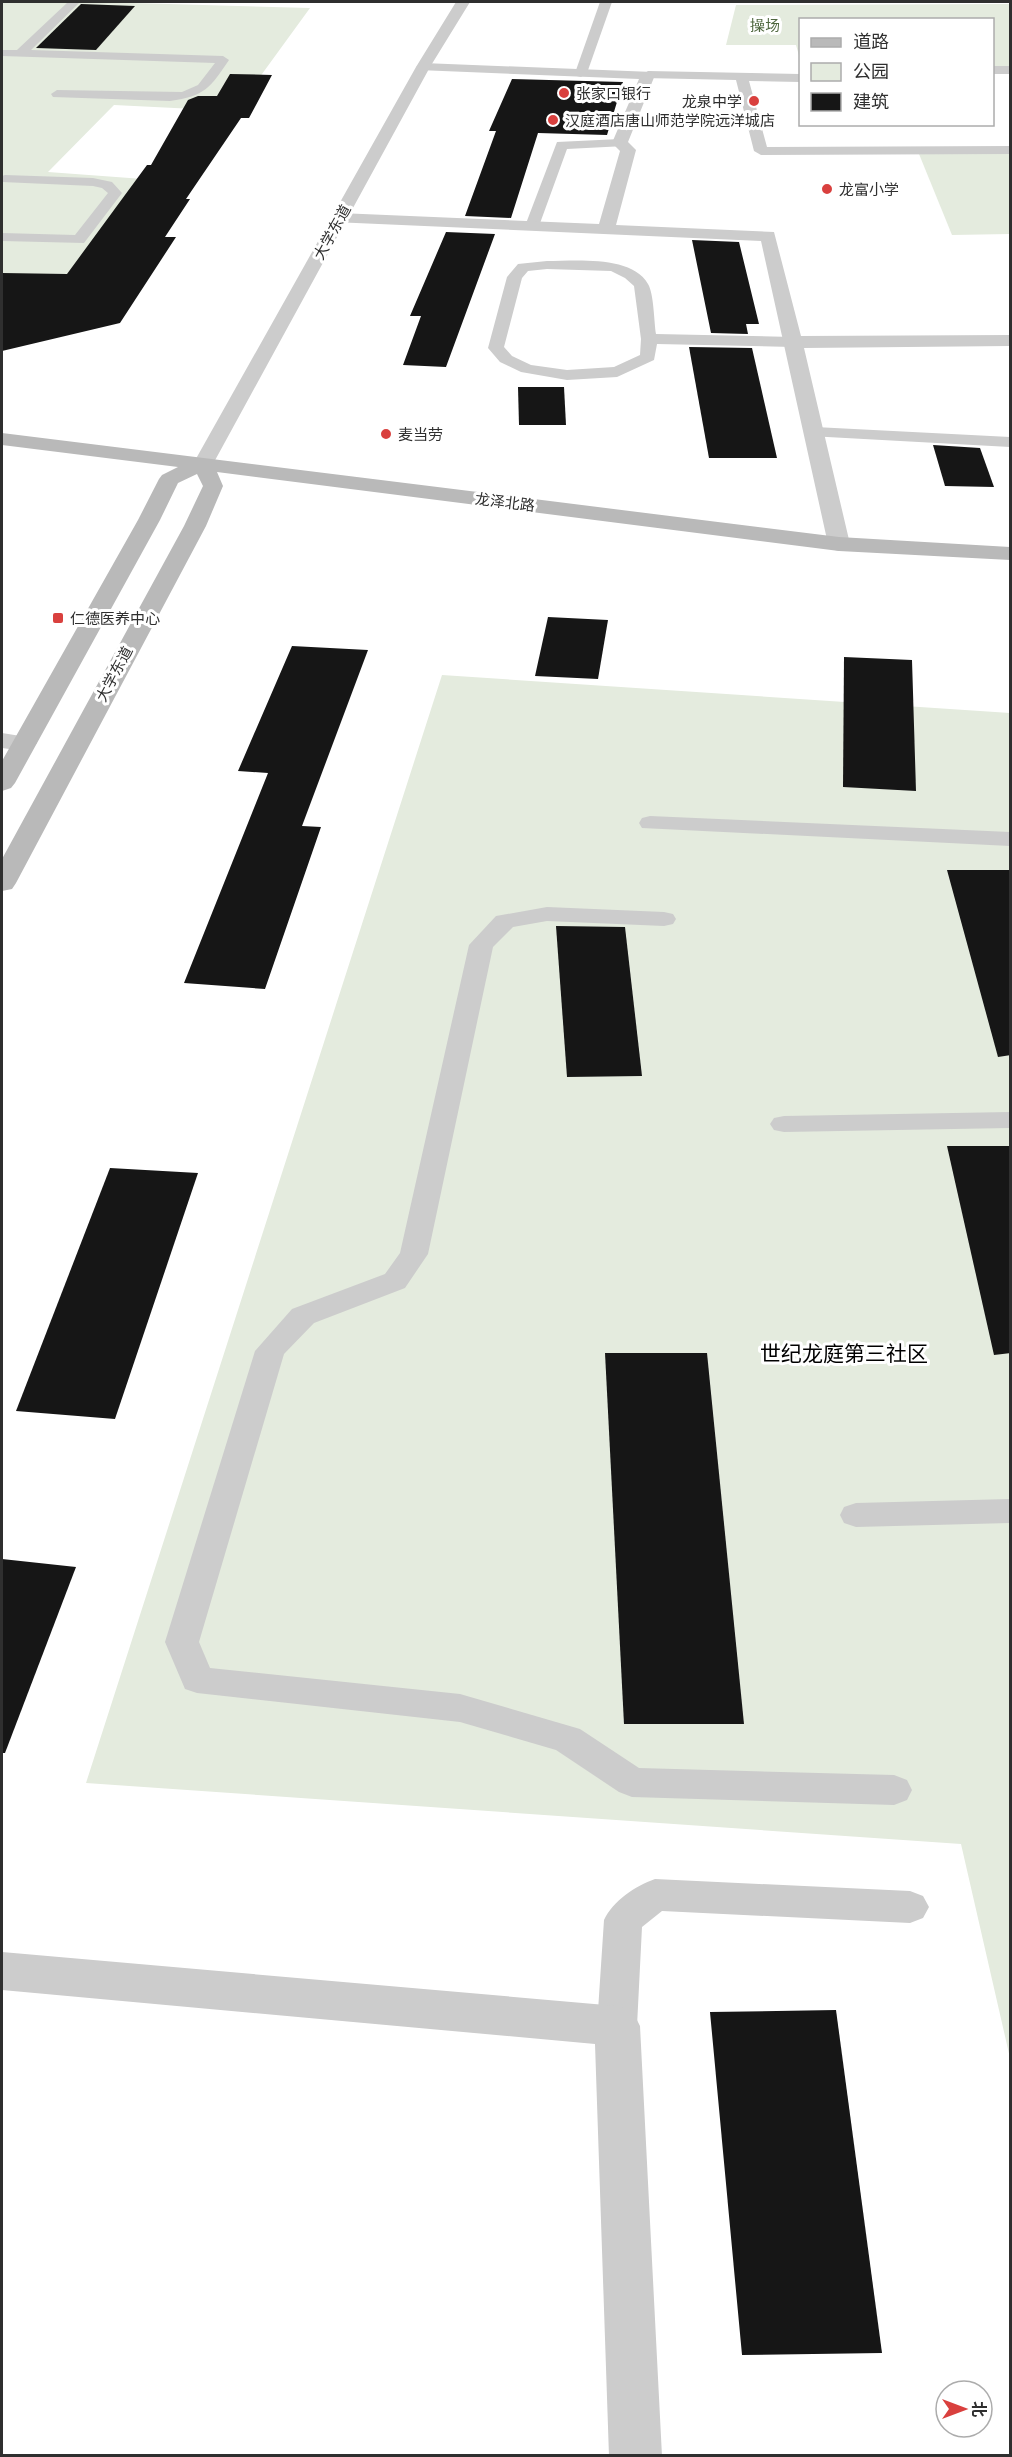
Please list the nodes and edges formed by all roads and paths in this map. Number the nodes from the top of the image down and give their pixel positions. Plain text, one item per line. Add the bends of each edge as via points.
1 (75, 2) edge
2 (463, 2) edge
3 (606, 2) edge
4 (2, 53) edge
5 (20, 54) junction
6 (423, 67) junction
7 (994, 70) edge
8 (1011, 70) edge
9 (581, 73) junction
10 (648, 75) junction
11 (742, 78) junction
12 (799, 78) edge
13 (57, 94) dead end
14 (620, 143) junction
15 (1011, 150) edge
16 (5, 179) dead end
17 (339, 218) junction
18 (532, 226) junction
19 (606, 229) junction
20 (2, 237) edge
21 (649, 339) junction
22 (1011, 341) edge
23 (793, 342) junction
24 (815, 432) junction
25 (2, 439) edge
26 (1011, 441) edge
27 (2, 458) edge
28 (208, 475) junction
29 (170, 479) junction
30 (831, 550) junction
31 (1011, 554) edge
32 (1011, 570) edge
33 (13, 742) edge
34 (2, 783) edge
35 (650, 824) dead end
36 (1011, 839) edge
37 (2, 883) edge
38 (664, 919) dead end
39 (1011, 1120) edge
40 (784, 1124) dead end
41 (1011, 1511) edge
42 (856, 1515) dead end
43 (894, 1790) dead end
44 (910, 1907) dead end
45 (2, 1971) edge
46 (617, 2026) junction
47 (636, 2456) edge

1 - 5 lane
2 - 6 street, 大学东道
3 - 9 lane
4 - 5 lane
5 - 13 lane via 223,60 202,90 184,96
6 - 9 street
6 - 17 street, 大学东道
7 - 8 lane
9 - 10 street
10 - 11 lane
10 - 14 street
11 - 12 lane
11 - 15 lane via 761,151
14 - 18 lane via 562,145
14 - 19 street via 628,150
16 - 20 lane via 93,182 107,185 115,193 79,240
17 - 18 street
17 - 28 street, 大学东道
18 - 19 street
19 - 23 street via 768,236
21 - 21 lane via 641,285 630,274 614,267 547,265 523,267 514,277 496,348 506,359 527,369 567,375 617,372 648,357
21 - 23 lane
22 - 23 street
23 - 24 street
24 - 26 lane
24 - 30 street
25 - 28 main road, 龙泽北路
27 - 29 main road, 龙泽北路
28 - 29 main road, 龙泽北路
28 - 30 main road, 龙泽北路
28 - 37 main road, 大学东道 via 195,526
29 - 33 main road
30 - 31 main road, 龙泽北路
30 - 32 main road, 龙泽北路
33 - 34 main road
35 - 36 lane
38 - 43 lane via 547,914 505,921 481,945 414,1254 395,1281 303,1316 270,1351 182,1642 197,1680 460,1708 567,1739 632,1782
39 - 40 lane
41 - 42 lane
44 - 46 lane via 655,1896 623,1920
45 - 46 street
46 - 47 street

